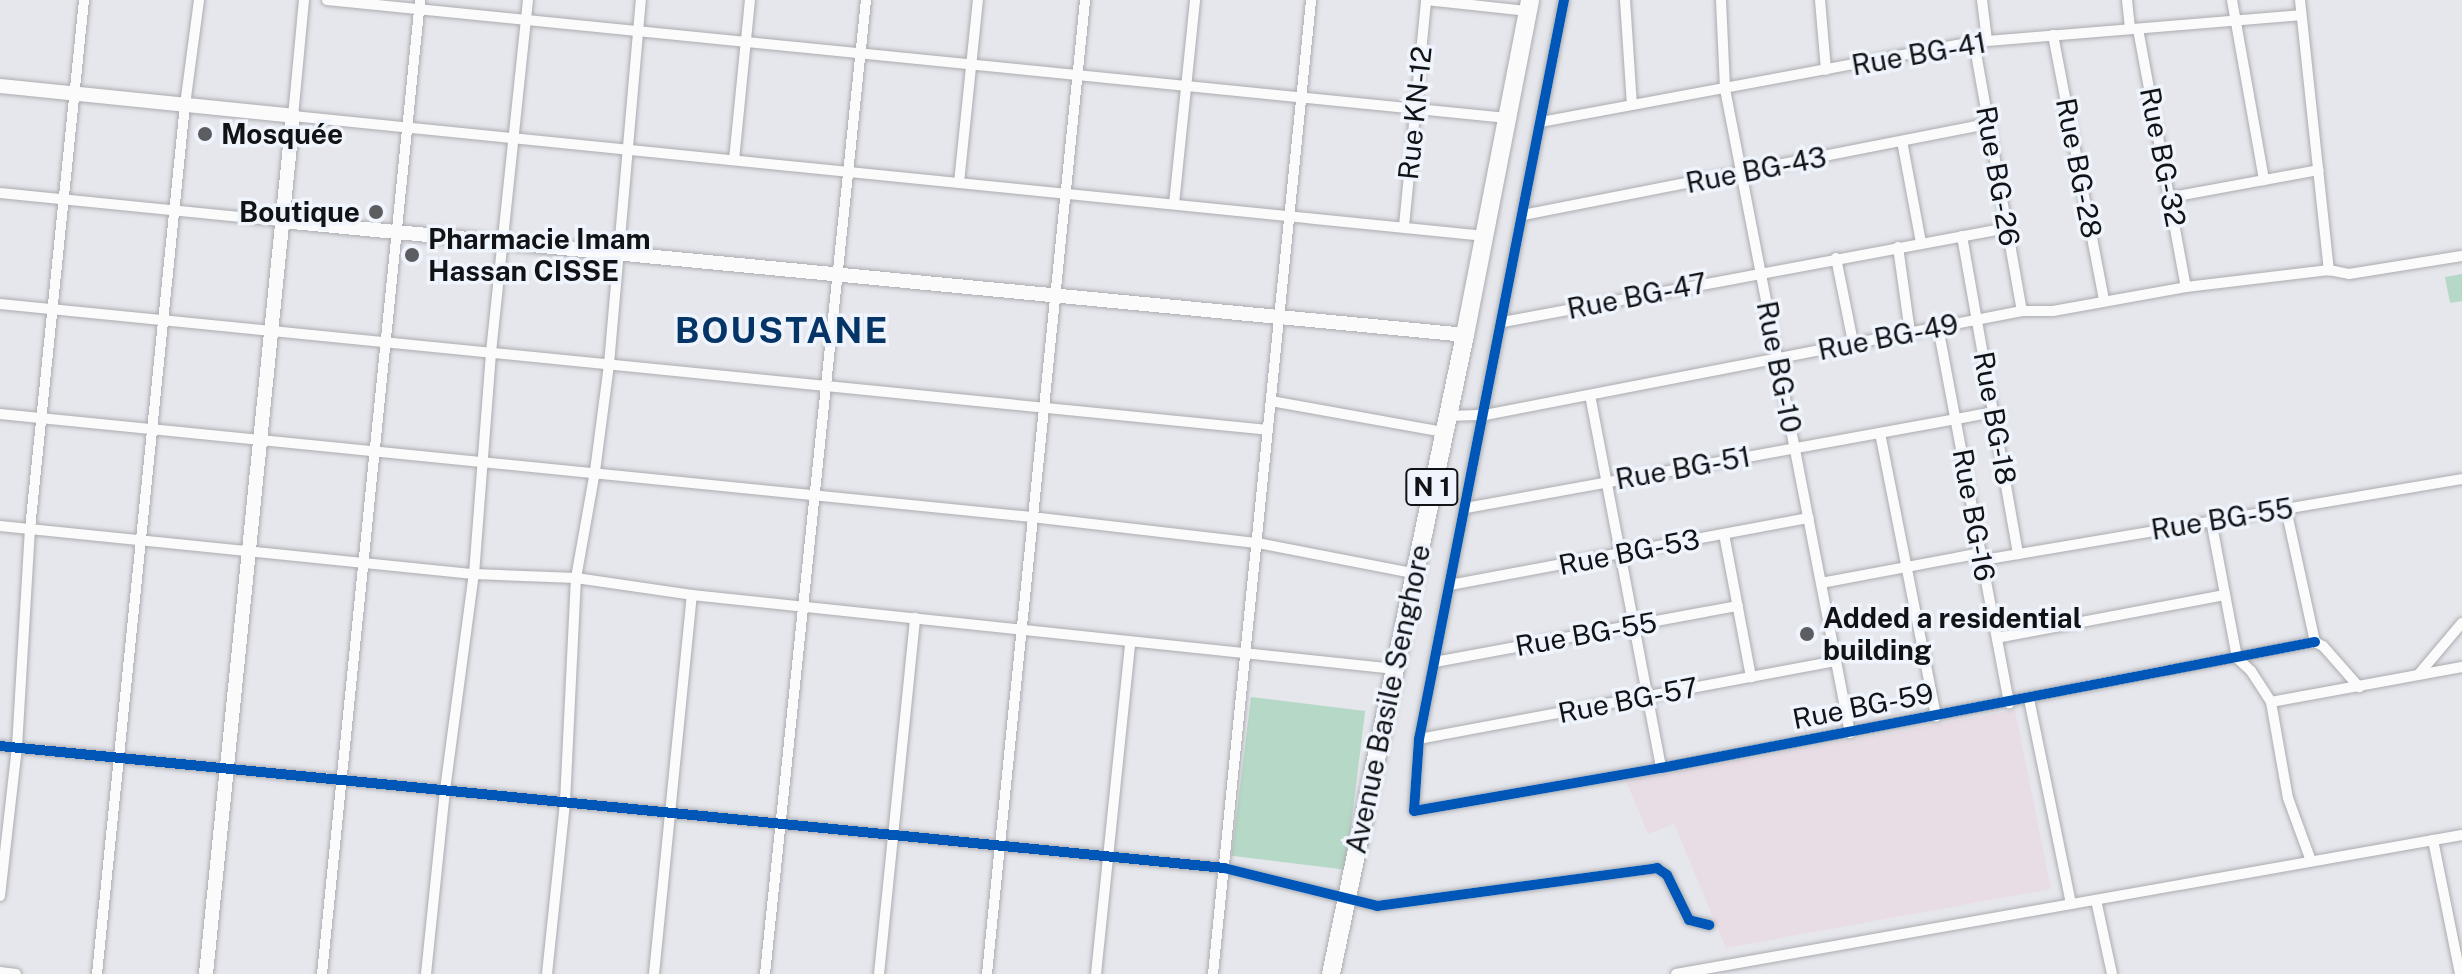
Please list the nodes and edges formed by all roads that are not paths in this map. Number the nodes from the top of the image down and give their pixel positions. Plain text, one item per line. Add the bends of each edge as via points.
1 (84, 0) edge
2 (199, 0) edge
3 (304, 0) edge
4 (327, 0) edge
5 (528, 0) edge
6 (641, 0) edge
7 (750, 0) edge
8 (866, 0) edge
9 (978, 0) edge
10 (1085, 0) edge
11 (1195, 0) edge
12 (1311, 0) edge
13 (1426, 0) edge
14 (1564, 0) edge
15 (1625, 0) edge
16 (1721, 0) edge
17 (1820, 0) edge
18 (1982, 0) edge
19 (2127, 0) edge
20 (2232, 0) edge
21 (2300, 0) edge
22 (419, 5) edge
23 (1529, 5) edge
24 (2301, 15) junction
25 (525, 20) junction
26 (2235, 22) junction
27 (2134, 29) junction
28 (638, 32) junction
29 (2053, 35) junction
30 (1987, 41) junction
31 (746, 42) junction
32 (1974, 42) junction
33 (861, 53) junction
34 (971, 65) junction
35 (1826, 70) junction
36 (1077, 75) junction
37 (0, 86) edge
38 (1186, 86) junction
39 (1725, 89) junction
40 (74, 94) junction
41 (1301, 98) junction
42 (185, 105) junction
43 (1632, 105) junction
44 (1415, 109) junction
45 (293, 116) junction
46 (1507, 118) junction
47 (1541, 122) junction
48 (1988, 124) junction
49 (407, 127) junction
50 (513, 138) junction
51 (1902, 141) junction
52 (627, 150) junction
53 (734, 160) junction
54 (2319, 170) junction
55 (848, 171) junction
56 (1741, 172) junction
57 (2264, 180) junction
58 (959, 183) junction
59 (0, 193) edge
60 (1066, 193) junction
61 (2172, 197) junction
62 (64, 198) junction
63 (1174, 204) junction
64 (174, 210) junction
65 (1523, 215) junction
66 (1290, 216) junction
67 (282, 221) junction
68 (1404, 226) junction
69 (2007, 228) junction
70 (396, 232) junction
71 (1485, 236) junction
72 (1962, 236) junction
73 (502, 242) junction
74 (1921, 243) junction
75 (1898, 247) junction
76 (620, 253) junction
77 (2462, 256) edge
78 (1836, 258) junction
79 (2329, 270) junction
80 (1761, 272) junction
81 (838, 274) junction
82 (2186, 287) junction
83 (1055, 296) junction
84 (2104, 301) junction
85 (0, 304) edge
86 (54, 310) junction
87 (2022, 311) junction
88 (1279, 315) junction
89 (163, 319) junction
90 (1977, 320) junction
91 (1503, 322) junction
92 (1938, 327) junction
93 (271, 330) junction
94 (1910, 332) junction
95 (1465, 335) junction
96 (385, 341) junction
97 (1853, 342) junction
98 (491, 352) junction
99 (1777, 358) junction
100 (609, 364) junction
101 (826, 386) junction
102 (1590, 395) junction
103 (1271, 401) junction
104 (1044, 407) junction
105 (1994, 412) junction
106 (0, 414) edge
107 (1485, 415) junction
108 (42, 418) junction
109 (1957, 419) junction
110 (1446, 424) junction
111 (154, 430) junction
112 (1268, 430) junction
113 (1880, 433) junction
114 (260, 438) junction
115 (1795, 448) junction
116 (372, 450) junction
117 (484, 461) junction
118 (595, 471) junction
119 (2462, 479) edge
120 (1609, 482) junction
121 (815, 496) junction
122 (1466, 508) junction
123 (2286, 509) junction
124 (1032, 517) junction
125 (1809, 518) junction
126 (2211, 520) junction
127 (0, 526) edge
128 (30, 529) junction
129 (1724, 534) junction
130 (141, 540) junction
131 (1258, 543) junction
132 (249, 551) junction
133 (1622, 553) junction
134 (2018, 554) junction
135 (1982, 556) junction
136 (363, 562) junction
137 (1907, 567) junction
138 (1413, 573) junction
139 (474, 574) junction
140 (576, 578) junction
141 (1821, 583) junction
142 (1450, 585) junction
143 (692, 595) junction
144 (2225, 595) junction
145 (803, 606) junction
146 (1738, 606) junction
147 (915, 618) junction
148 (2462, 623) edge
149 (1635, 625) junction
150 (1022, 628) junction
151 (1997, 638) junction
152 (2315, 642) junction
153 (1130, 643) junction
154 (1246, 651) junction
155 (2237, 658) junction
156 (1836, 661) junction
157 (1435, 662) junction
158 (2462, 667) edge
159 (1395, 669) junction
160 (2418, 675) junction
161 (1751, 677) junction
162 (2359, 687) junction
163 (1648, 696) junction
164 (2029, 699) junction
165 (2271, 702) junction
166 (2009, 703) junction
167 (1936, 717) junction
168 (1850, 733) junction
169 (1419, 739) junction
170 (0, 746) edge
171 (17, 747) junction
172 (119, 758) junction
173 (227, 768) junction
174 (1661, 768) junction
175 (341, 780) junction
176 (445, 790) junction
177 (565, 802) junction
178 (670, 813) junction
179 (781, 824) junction
180 (893, 835) junction
181 (2462, 835) edge
182 (2433, 840) junction
183 (1000, 846) junction
184 (1109, 857) junction
185 (2311, 861) junction
186 (1224, 868) junction
187 (0, 896) edge
188 (2096, 900) junction
189 (1345, 901) junction
190 (2071, 904) junction
191 (1709, 925) dead end
192 (0, 972) edge
193 (16, 974) edge
194 (97, 974) edge
195 (206, 974) edge
196 (322, 974) edge
197 (426, 974) edge
198 (547, 974) edge
199 (654, 974) edge
200 (765, 974) edge
201 (879, 974) edge
202 (987, 974) edge
203 (1096, 974) edge
204 (1213, 974) edge
205 (1331, 974) edge
206 (1676, 974) edge
207 (2112, 974) edge
208 (2460, 974) edge

1 - 40 street
2 - 42 street
3 - 45 street
4 - 22 street
5 - 25 street
6 - 28 street
7 - 31 street
8 - 33 street
9 - 34 street
10 - 36 street
11 - 38 street
12 - 41 street
13 - 23 street
13 - 44 street, Rue KN-12
14 - 47 street
15 - 43 street
16 - 39 street, Rue BG-10
17 - 35 street
18 - 30 street
19 - 27 street, Rue BG-32
20 - 26 street
21 - 24 street
22 - 25 street
22 - 49 street
23 - 46 highway, Avenue Basile Senghore / N 1
24 - 26 street, Rue BG-41
24 - 54 street
25 - 28 street
25 - 50 street
26 - 27 street, Rue BG-41
26 - 57 street
27 - 29 street, Rue BG-41
27 - 61 street, Rue BG-32
28 - 31 street
28 - 52 street
29 - 30 street, Rue BG-41
29 - 84 street, Rue BG-28
30 - 32 street, Rue BG-41
31 - 33 street
31 - 53 street
32 - 35 street, Rue BG-41
32 - 48 street, Rue BG-26
33 - 34 street
33 - 55 street
34 - 36 street
34 - 58 street
35 - 39 street, Rue BG-41
36 - 38 street
36 - 60 street
37 - 40 street
38 - 41 street
38 - 63 street
39 - 43 street, Rue BG-41
39 - 56 street, Rue BG-10
40 - 42 street
40 - 62 street
41 - 44 street
41 - 66 street
42 - 45 street
42 - 64 street
43 - 47 street, Rue BG-41
44 - 46 street
44 - 68 street, Rue KN-12
45 - 49 street
45 - 67 street
46 - 71 highway, Avenue Basile Senghore / N 1
47 - 65 street
48 - 51 street, Rue BG-43
48 - 69 street, Rue BG-26
49 - 50 street
49 - 70 street
50 - 52 street
50 - 73 street
51 - 56 street, Rue BG-43
51 - 74 street
52 - 53 street
52 - 76 street
53 - 55 street
54 - 57 street
54 - 79 street
55 - 58 street
55 - 81 street
56 - 65 street, Rue BG-43
56 - 80 street, Rue BG-10
57 - 61 street
58 - 60 street
59 - 62 street
60 - 63 street
60 - 83 street
61 - 82 street, Rue BG-32
62 - 64 street
62 - 86 street
63 - 66 street
64 - 67 street
64 - 89 street
65 - 91 street
66 - 68 street
66 - 88 street
67 - 70 street
67 - 93 street
68 - 71 street
69 - 72 street, Rue BG-47
69 - 87 street, Rue BG-26
70 - 73 street
70 - 96 street
71 - 95 highway, Avenue Basile Senghore / N 1
72 - 74 street, Rue BG-47
72 - 90 street, Rue BG-18
73 - 76 street
73 - 98 street
74 - 75 street, Rue BG-47
75 - 78 street, Rue BG-47
75 - 94 street
76 - 81 street
76 - 100 street
77 - 79 street, Rue BG-49 via 2349,274
78 - 80 street, Rue BG-47
78 - 97 street
79 - 82 street, Rue BG-49
80 - 91 street, Rue BG-47
80 - 99 street, Rue BG-10
81 - 83 street
81 - 101 street
82 - 84 street, Rue BG-49
83 - 88 street
83 - 104 street
84 - 87 street, Rue BG-49
85 - 86 street
86 - 89 street
86 - 108 street
87 - 90 street, Rue BG-49
88 - 95 street
88 - 103 street
89 - 93 street
89 - 111 street
90 - 92 street, Rue BG-49
90 - 105 street, Rue BG-18
91 - 107 street
92 - 94 street, Rue BG-49
92 - 109 street, Rue BG-16
93 - 96 street
93 - 114 street
94 - 97 street, Rue BG-49
95 - 110 highway, Avenue Basile Senghore / N 1
96 - 98 street
96 - 116 street
97 - 99 street, Rue BG-49
98 - 100 street
98 - 117 street
99 - 102 street, Rue BG-49
99 - 115 street, Rue BG-10
100 - 101 street
100 - 118 street
101 - 104 street
101 - 121 street
102 - 107 street, Rue BG-49
102 - 120 street
103 - 110 street, Rue BG-49
103 - 112 street
104 - 112 street
104 - 124 street
105 - 109 street, Rue BG-51
105 - 134 street, Rue BG-18
106 - 108 street
107 - 110 street, Rue BG-49
107 - 122 street
108 - 111 street
108 - 128 street
109 - 113 street, Rue BG-51
109 - 135 street, Rue BG-16
110 - 138 highway, Avenue Basile Senghore / N 1
111 - 114 street
111 - 130 street
112 - 131 street
113 - 115 street, Rue BG-51
113 - 137 street
114 - 116 street
114 - 132 street
115 - 120 street, Rue BG-51
115 - 125 street, Rue BG-10
116 - 117 street
116 - 136 street
117 - 118 street
117 - 139 street
118 - 121 street
118 - 140 street
119 - 123 street, Rue BG-55
120 - 122 street, Rue BG-51
120 - 133 street
121 - 124 street
121 - 145 street
122 - 142 street
123 - 126 street, Rue BG-55
123 - 152 street
124 - 131 street
124 - 150 street
125 - 129 street, Rue BG-53
125 - 141 street, Rue BG-10
126 - 134 street, Rue BG-55
126 - 144 street
127 - 128 street
128 - 130 street
128 - 171 street
129 - 133 street, Rue BG-53
129 - 146 street
130 - 132 street
130 - 172 street
131 - 138 street
131 - 154 street
132 - 136 street
132 - 173 street
133 - 142 street, Rue BG-53
133 - 149 street
134 - 135 street, Rue BG-55
135 - 137 street, Rue BG-55
135 - 151 street, Rue BG-16
136 - 139 street
136 - 175 street
137 - 141 street, Rue BG-55
137 - 167 street
138 - 159 highway, Avenue Basile Senghore / N 1
139 - 140 street
139 - 176 street
140 - 143 street
140 - 177 street
141 - 156 street, Rue BG-10
142 - 157 street
143 - 145 street
143 - 178 street
144 - 151 street
144 - 155 street
145 - 147 street
145 - 179 street
146 - 149 street, Rue BG-55
146 - 161 street
147 - 150 street
147 - 180 street
148 - 160 street
149 - 157 street, Rue BG-55
149 - 163 street
150 - 153 street
150 - 183 street
151 - 166 street, Rue BG-16
152 - 155 street, Rue BG-59
152 - 162 street
153 - 154 street
153 - 184 street
154 - 159 street
154 - 186 street
155 - 164 street, Rue BG-59
155 - 165 street
156 - 161 street, Rue BG-57
156 - 168 street, Rue BG-10
157 - 169 street
158 - 160 street
159 - 189 highway, Avenue Basile Senghore / N 1
160 - 162 street
161 - 163 street, Rue BG-57
162 - 165 street
163 - 169 street, Rue BG-57
163 - 174 street
164 - 166 street, Rue BG-59
164 - 190 street
165 - 185 street via 2288,798
166 - 167 street, Rue BG-59
167 - 168 street, Rue BG-59
168 - 174 street, Rue BG-59
169 - 174 street, Rue BG-59 via 1412,807 1419,811
170 - 171 street
171 - 172 street
171 - 187 street
172 - 173 street
172 - 194 street
173 - 175 street
173 - 195 street
175 - 176 street
175 - 196 street
176 - 177 street
176 - 197 street
177 - 178 street
177 - 198 street
178 - 179 street
178 - 199 street
179 - 180 street
179 - 200 street
180 - 183 street
180 - 201 street
181 - 182 street
182 - 185 street
182 - 208 street
183 - 184 street
183 - 202 street
184 - 186 street
184 - 203 street
185 - 188 street
186 - 189 street
186 - 204 street
188 - 190 street
188 - 207 street
189 - 191 street via 1377,906 1657,868 1667,875 1689,920
189 - 205 highway, Avenue Basile Senghore / N 1
190 - 206 street
192 - 193 street

